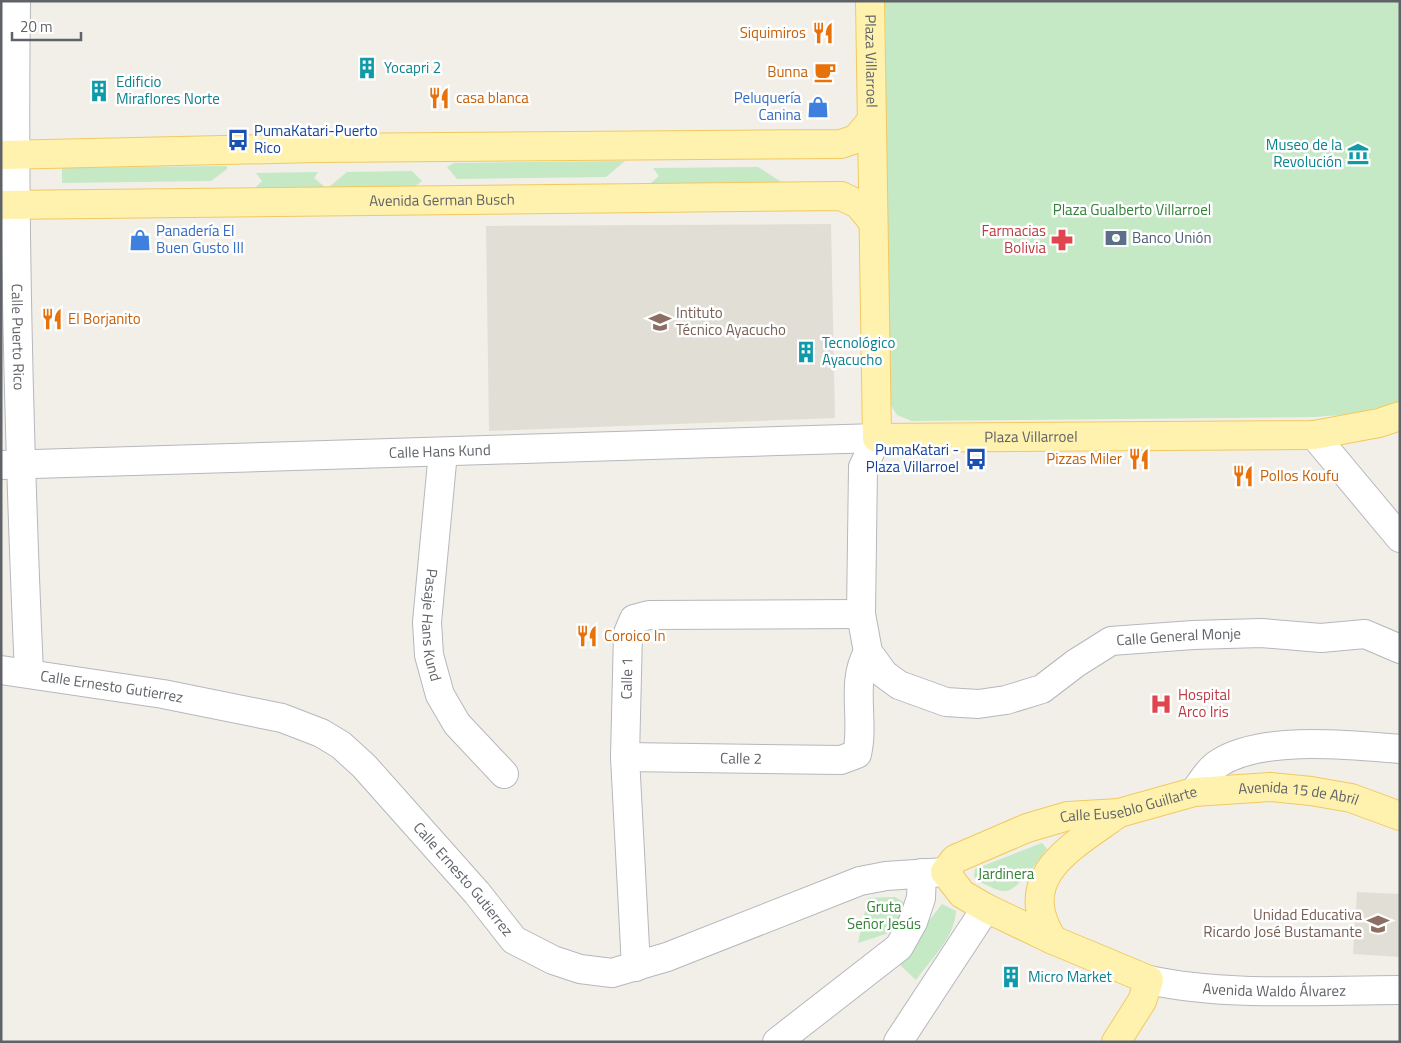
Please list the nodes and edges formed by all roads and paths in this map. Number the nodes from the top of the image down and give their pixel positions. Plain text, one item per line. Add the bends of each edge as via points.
1 (16, 1) edge
2 (870, 1) edge
3 (871, 121) junction
4 (8, 155) edge
5 (9, 205) edge
6 (872, 222) junction
7 (1400, 416) edge
8 (1314, 435) junction
9 (877, 438) junction
10 (443, 452) junction
11 (11, 465) edge
12 (1400, 538) edge
13 (861, 614) junction
14 (1400, 648) edge
15 (868, 652) junction
16 (1, 670) edge
17 (29, 673) junction
18 (1400, 749) edge
19 (625, 757) junction
20 (504, 774) dead end
21 (1194, 792) junction
22 (1119, 813) junction
23 (1400, 816) edge
24 (934, 872) junction
25 (986, 908) junction
26 (1053, 940) junction
27 (636, 967) junction
28 (1149, 980) junction
29 (1400, 990) edge
30 (777, 1042) edge
31 (898, 1042) edge
32 (1116, 1042) edge

1 - 4 street, Calle Puerto Rico
2 - 3 main road, Plaza Villarroel
3 - 4 main road via 856,139 841,144 326,148
3 - 6 main road, Plaza Villarroel
4 - 5 street, Calle Puerto Rico
5 - 6 main road, Avenida German Busch via 841,196 858,204
5 - 11 street, Calle Puerto Rico
6 - 9 main road
7 - 8 main road, Plaza Villarroel
8 - 9 main road, Plaza Villarroel
8 - 12 street
9 - 10 street, Calle Hans Kund
9 - 13 street, Calle General Monje via 863,467
10 - 11 street, Calle Hans Kund
10 - 20 street, Pasaje Hans Kund via 427,622 429,655 440,695 457,724
11 - 17 street, Calle Puerto Rico
13 - 15 street, Calle General Monje
13 - 19 street, Calle 1 via 649,615 634,619 628,634
14 - 15 street, Calle General Monje via 1365,634 1321,638 1261,633 1193,635 1111,642 1042,689 978,704 946,702 899,685 884,674
15 - 19 street, Calle 2 via 858,682 861,738 857,754 841,760
16 - 17 street, Calle Ernesto Gutierrez
17 - 27 street, Calle Ernesto Gutierrez via 246,710 282,718 321,733 341,745 364,766 477,893 514,940 553,960 580,969 612,973
18 - 21 street, Calle Euseblo Guillarte via 1329,743 1294,744 1251,751 1218,763
19 - 27 street, Calle 1
21 - 22 main road, Calle Euseblo Guillarte
21 - 23 main road, Avenida 15 de Abril via 1270,788 1311,791 1351,798
22 - 24 main road, Calle Euseblo Guillarte via 1068,816 1027,828 955,859
22 - 26 main road via 1064,853 1051,866 1043,881 1039,909
24 - 25 main road
24 - 27 street, Calle Ernesto Gutierrez via 860,881
24 - 30 street via 899,947
25 - 26 main road
25 - 31 street
26 - 28 main road
28 - 29 street, Avenida Waldo Álvarez via 1175,986 1264,990
28 - 32 main road via 1142,1001

